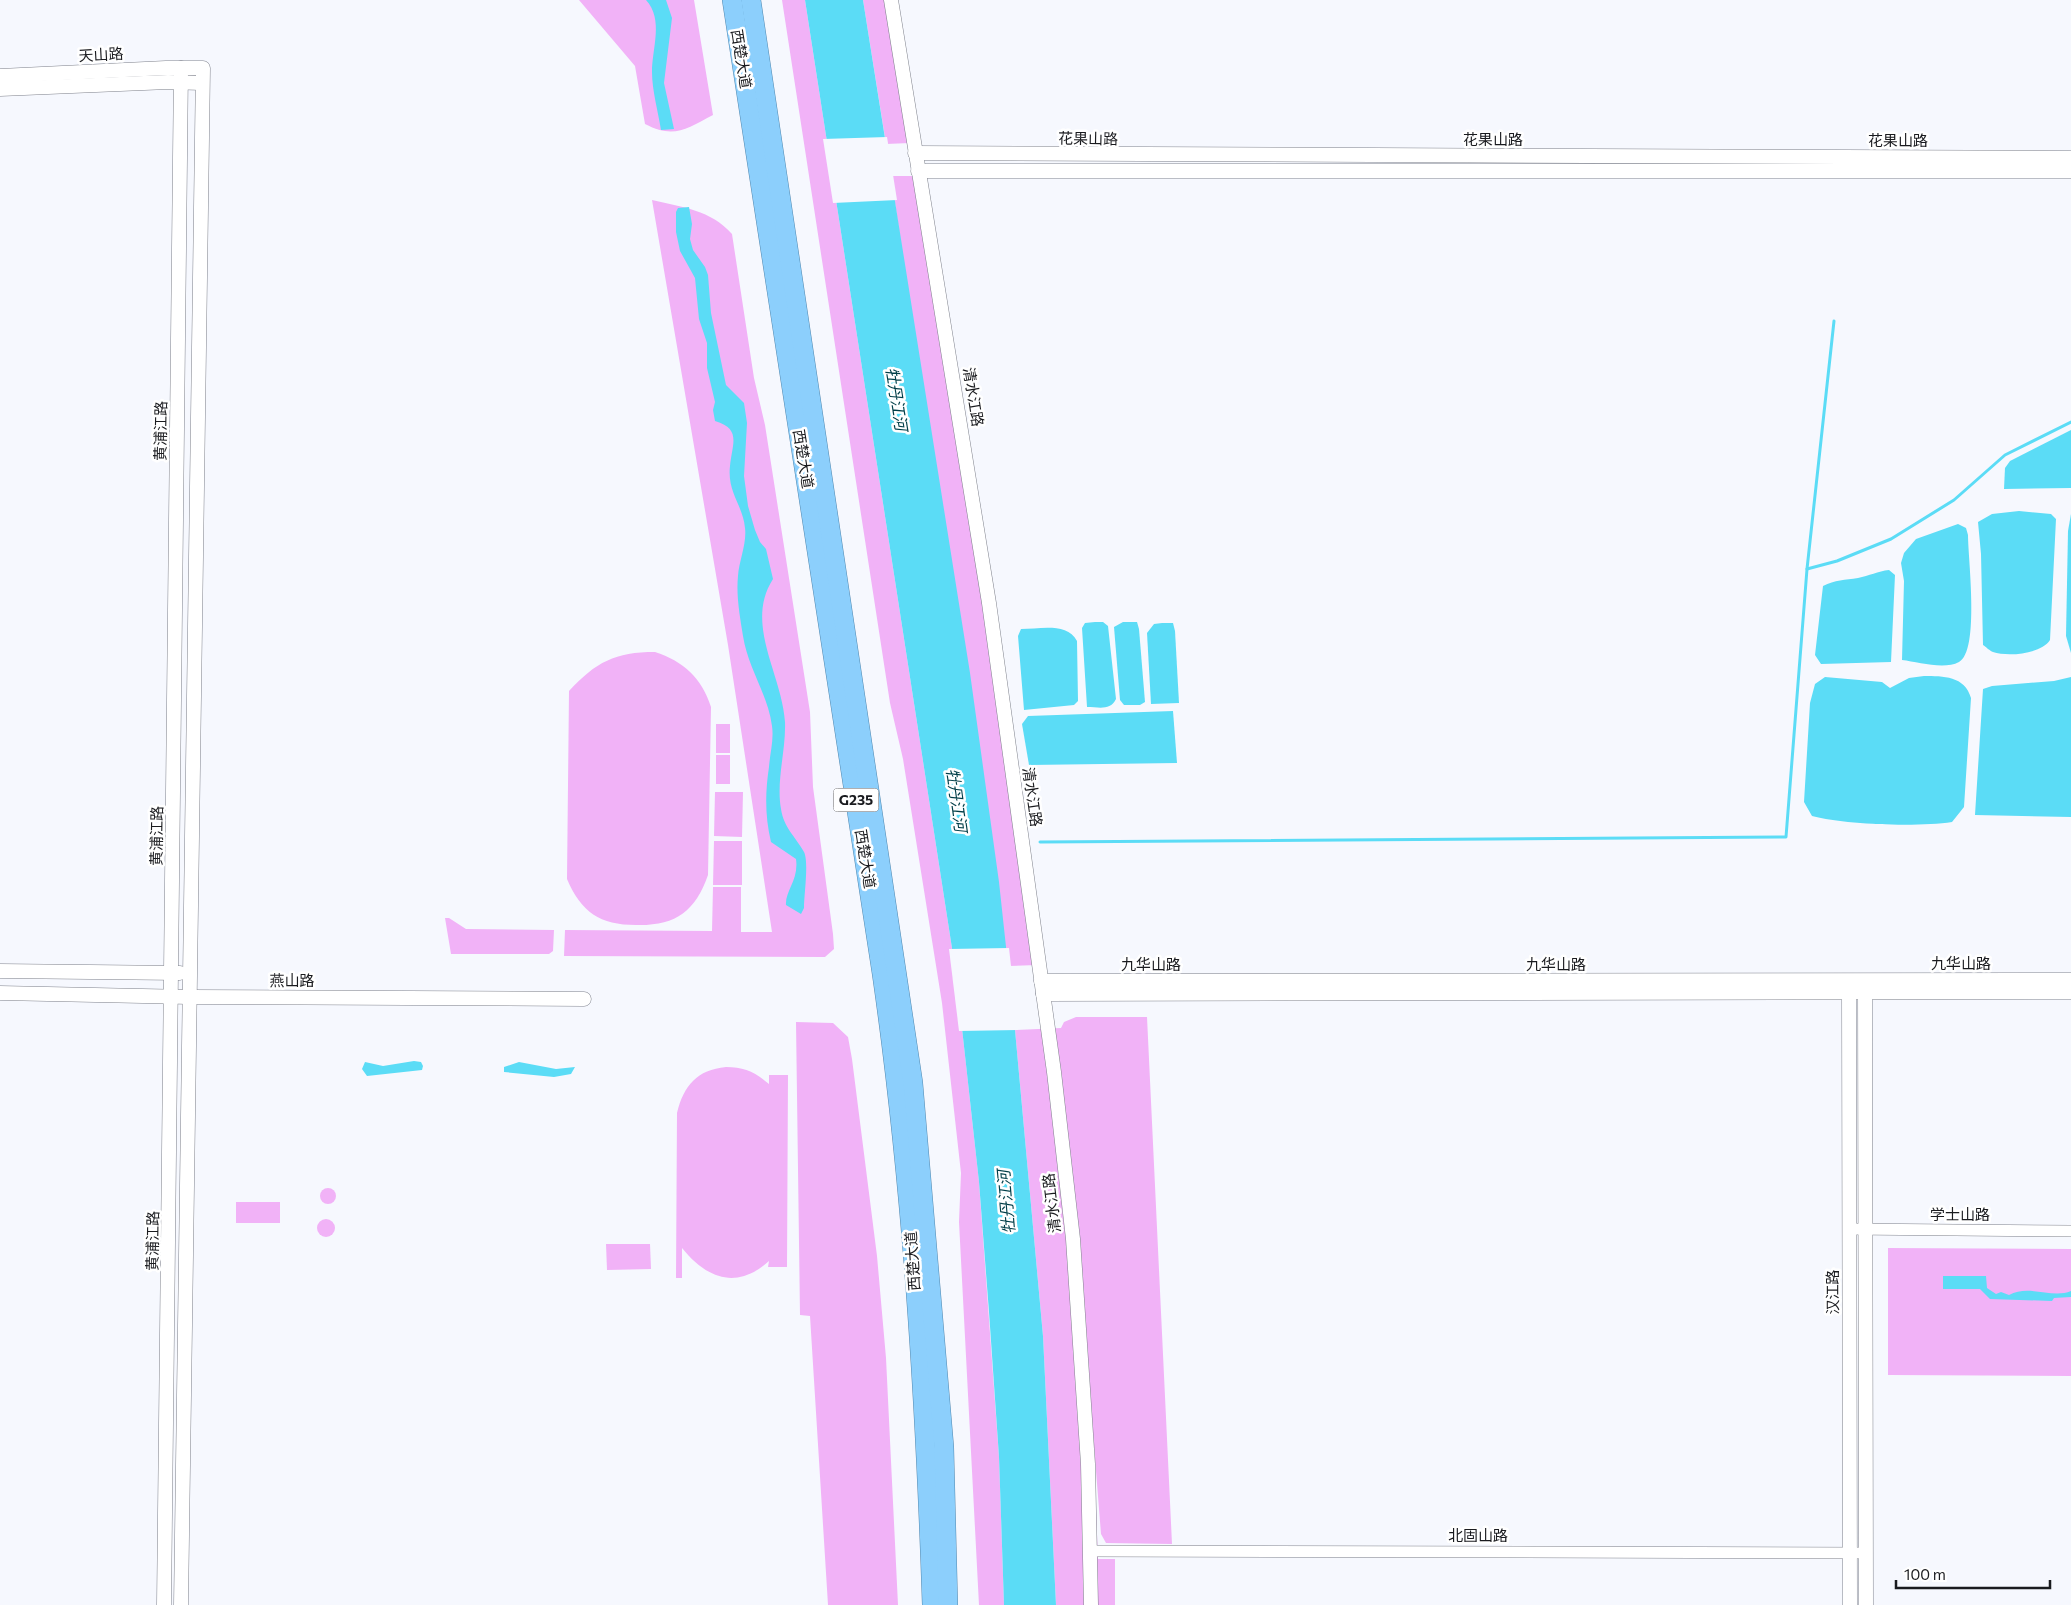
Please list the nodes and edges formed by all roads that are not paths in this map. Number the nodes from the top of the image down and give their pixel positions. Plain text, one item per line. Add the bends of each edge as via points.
1 (732, 0) edge
2 (751, 0) edge
3 (892, 0) edge
4 (181, 68) junction
5 (0, 76) edge
6 (180, 82) junction
7 (202, 83) junction
8 (0, 89) edge
9 (916, 153) junction
10 (2071, 158) edge
11 (918, 171) junction
12 (2071, 171) edge
13 (0, 971) edge
14 (172, 973) junction
15 (191, 973) junction
16 (2071, 980) edge
17 (1849, 986) junction
18 (1865, 986) junction
19 (1042, 988) junction
20 (2071, 992) edge
21 (0, 993) edge
22 (172, 996) junction
23 (190, 997) junction
24 (584, 999) dead end
25 (1849, 1229) junction
26 (1865, 1229) junction
27 (2071, 1231) edge
28 (1090, 1551) junction
29 (1850, 1553) junction
30 (1866, 1553) junction
31 (164, 1605) edge
32 (181, 1605) edge
33 (932, 1605) edge
34 (948, 1605) edge
35 (1091, 1605) edge
36 (1850, 1605) edge
37 (1866, 1605) edge

1 - 33 highway, 西楚大道 / G235 via 883,977 897,1086 908,1185 927,1455
2 - 34 highway, 西楚大道 / G235 via 913,1083 944,1447
3 - 9 street, 清水江路
4 - 5 street, 天山路
4 - 6 street, 黄浦江路
4 - 7 street, 天山路 via 203,68
6 - 7 street, 天山路
6 - 8 street, 天山路
6 - 14 street, 黄浦江路
7 - 15 street
9 - 10 street, 花果山路
9 - 11 street, 清水江路
11 - 12 street, 花果山路
11 - 19 street, 清水江路 via 989,603
13 - 14 street
14 - 15 street
14 - 22 street, 黄浦江路
15 - 23 street
16 - 18 street, 九华山路
17 - 18 street, 九华山路
17 - 19 street, 九华山路
17 - 25 street, 汉江路
18 - 20 street, 九华山路
18 - 26 street
19 - 28 street, 清水江路 via 1072,1239 1088,1464
21 - 22 street, 燕山路
22 - 23 street, 燕山路
22 - 31 street, 黄浦江路
23 - 24 street, 燕山路
23 - 32 street
25 - 26 street, 学士山路
25 - 29 street, 汉江路
26 - 27 street, 学士山路
26 - 30 street
28 - 29 street, 北固山路
28 - 35 street, 清水江路
29 - 30 street, 北固山路
29 - 36 street, 汉江路
30 - 37 street

